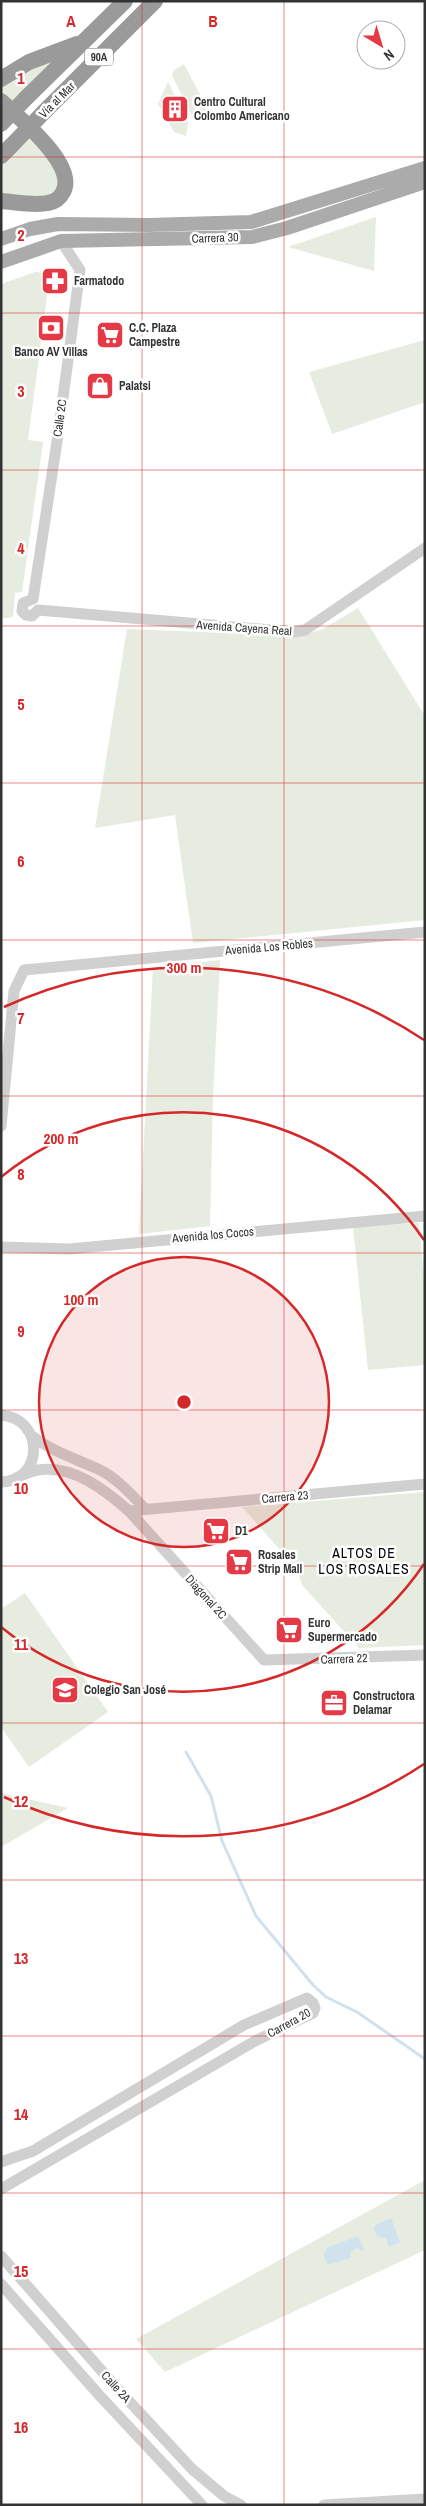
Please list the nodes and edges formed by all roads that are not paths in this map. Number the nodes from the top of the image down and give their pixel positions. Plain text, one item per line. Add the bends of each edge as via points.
1 (125, 1) edge
2 (155, 1) edge
3 (82, 43) junction
4 (1, 80) edge
5 (1, 101) edge
6 (1, 124) edge
7 (6, 150) edge
8 (425, 168) edge
9 (425, 182) edge
10 (1, 201) edge
11 (1, 239) edge
12 (61, 241) junction
13 (1, 262) edge
14 (425, 548) edge
15 (34, 613) joint
16 (425, 932) edge
17 (1, 1126) edge
18 (425, 1216) edge
19 (1, 1247) edge
20 (1, 1415) edge
21 (32, 1436) junction
22 (16, 1478) junction
23 (1, 1482) edge
24 (425, 1484) edge
25 (145, 1509) junction
26 (129, 1511) junction
27 (150, 1534) junction
28 (425, 1655) edge
29 (264, 1660) joint
30 (1, 2162) edge
31 (1, 2189) edge
32 (1, 2256) edge
33 (1, 2284) edge
34 (425, 2499) edge
35 (202, 2505) edge
36 (242, 2505) edge
37 (324, 2505) edge

1 - 3 highway, Vía al Mar / 90A
2 - 7 highway, Vía al Mar / 90A, bridge
3 - 4 highway via 29,62
3 - 6 highway, Vía al Mar / 90A, bridge
5 - 10 highway via 59,162 66,182 60,196 50,203
8 - 11 main road, Carrera 30 via 251,222 58,224
9 - 12 main road, Carrera 30 via 252,237
12 - 13 main road, Carrera 30
12 - 15 street, Calle 2C via 80,270 33,599 39,605
14 - 15 street, Avenida Cayena Real via 318,623 295,632
16 - 17 street, Avenida Los Robles via 24,970 14,991
18 - 19 street, Avenida los Cocos via 69,1249
20 - 21 street via 16,1418
21 - 22 street via 34,1445 30,1464
21 - 25 street via 56,1452 99,1469
22 - 23 street
22 - 26 street via 38,1470 74,1475 96,1484
24 - 25 street, Carrera 23
25 - 26 street, Carrera 23
25 - 27 street
26 - 27 street, Diagonal 2C
27 - 29 street, Diagonal 2C
28 - 29 street, Carrera 22
30 - 31 street, Carrera 20 via 33,2151 244,2025 307,1998 313,2003 313,2012 255,2041
32 - 36 street, Calle 2A via 105,2376 192,2469 224,2496
33 - 35 street, Calle 2A
34 - 37 street

